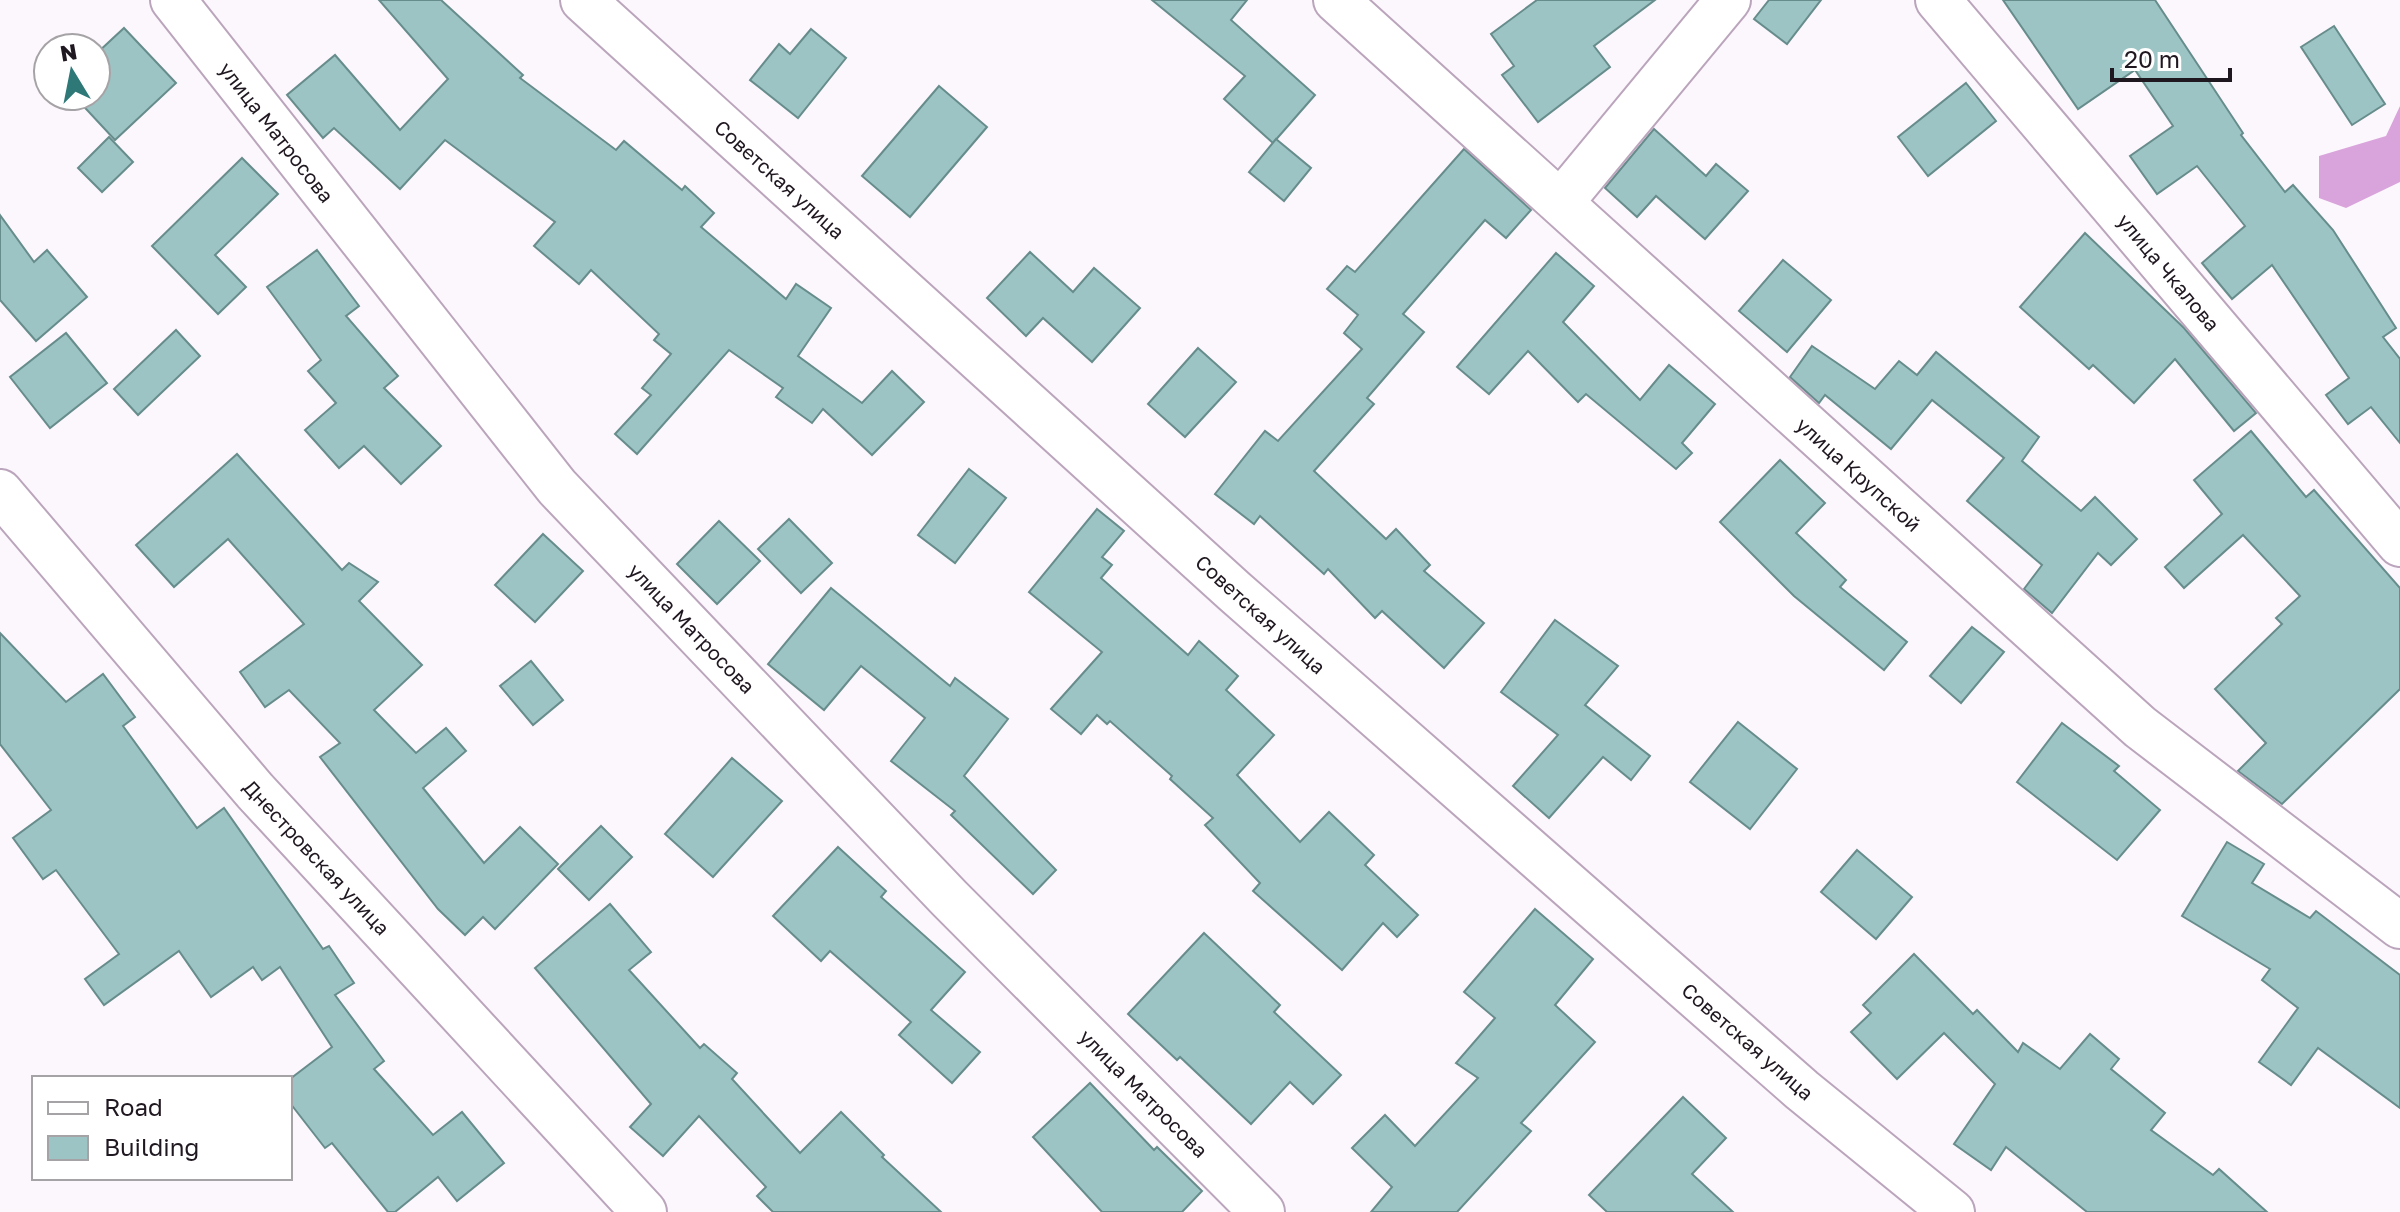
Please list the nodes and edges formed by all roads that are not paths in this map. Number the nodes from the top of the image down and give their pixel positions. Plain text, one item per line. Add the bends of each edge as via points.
1 (173, 0) edge
2 (583, 0) edge
3 (1336, 0) edge
4 (1728, 0) edge
5 (1938, 0) edge
6 (1561, 202) junction
7 (0, 492) edge
8 (2400, 544) edge
9 (2400, 926) edge
10 (644, 1212) edge
11 (1262, 1212) edge
12 (1952, 1212) edge

1 - 11 street, улица Матросова via 557,487 949,898
2 - 12 street, Советская улица via 1234,591 1802,1090
3 - 6 street, улица Крупской
4 - 6 street
5 - 8 street, улица Чкалова
6 - 9 street, улица Крупской via 2140,727
7 - 10 street, Днестровская улица via 255,791

